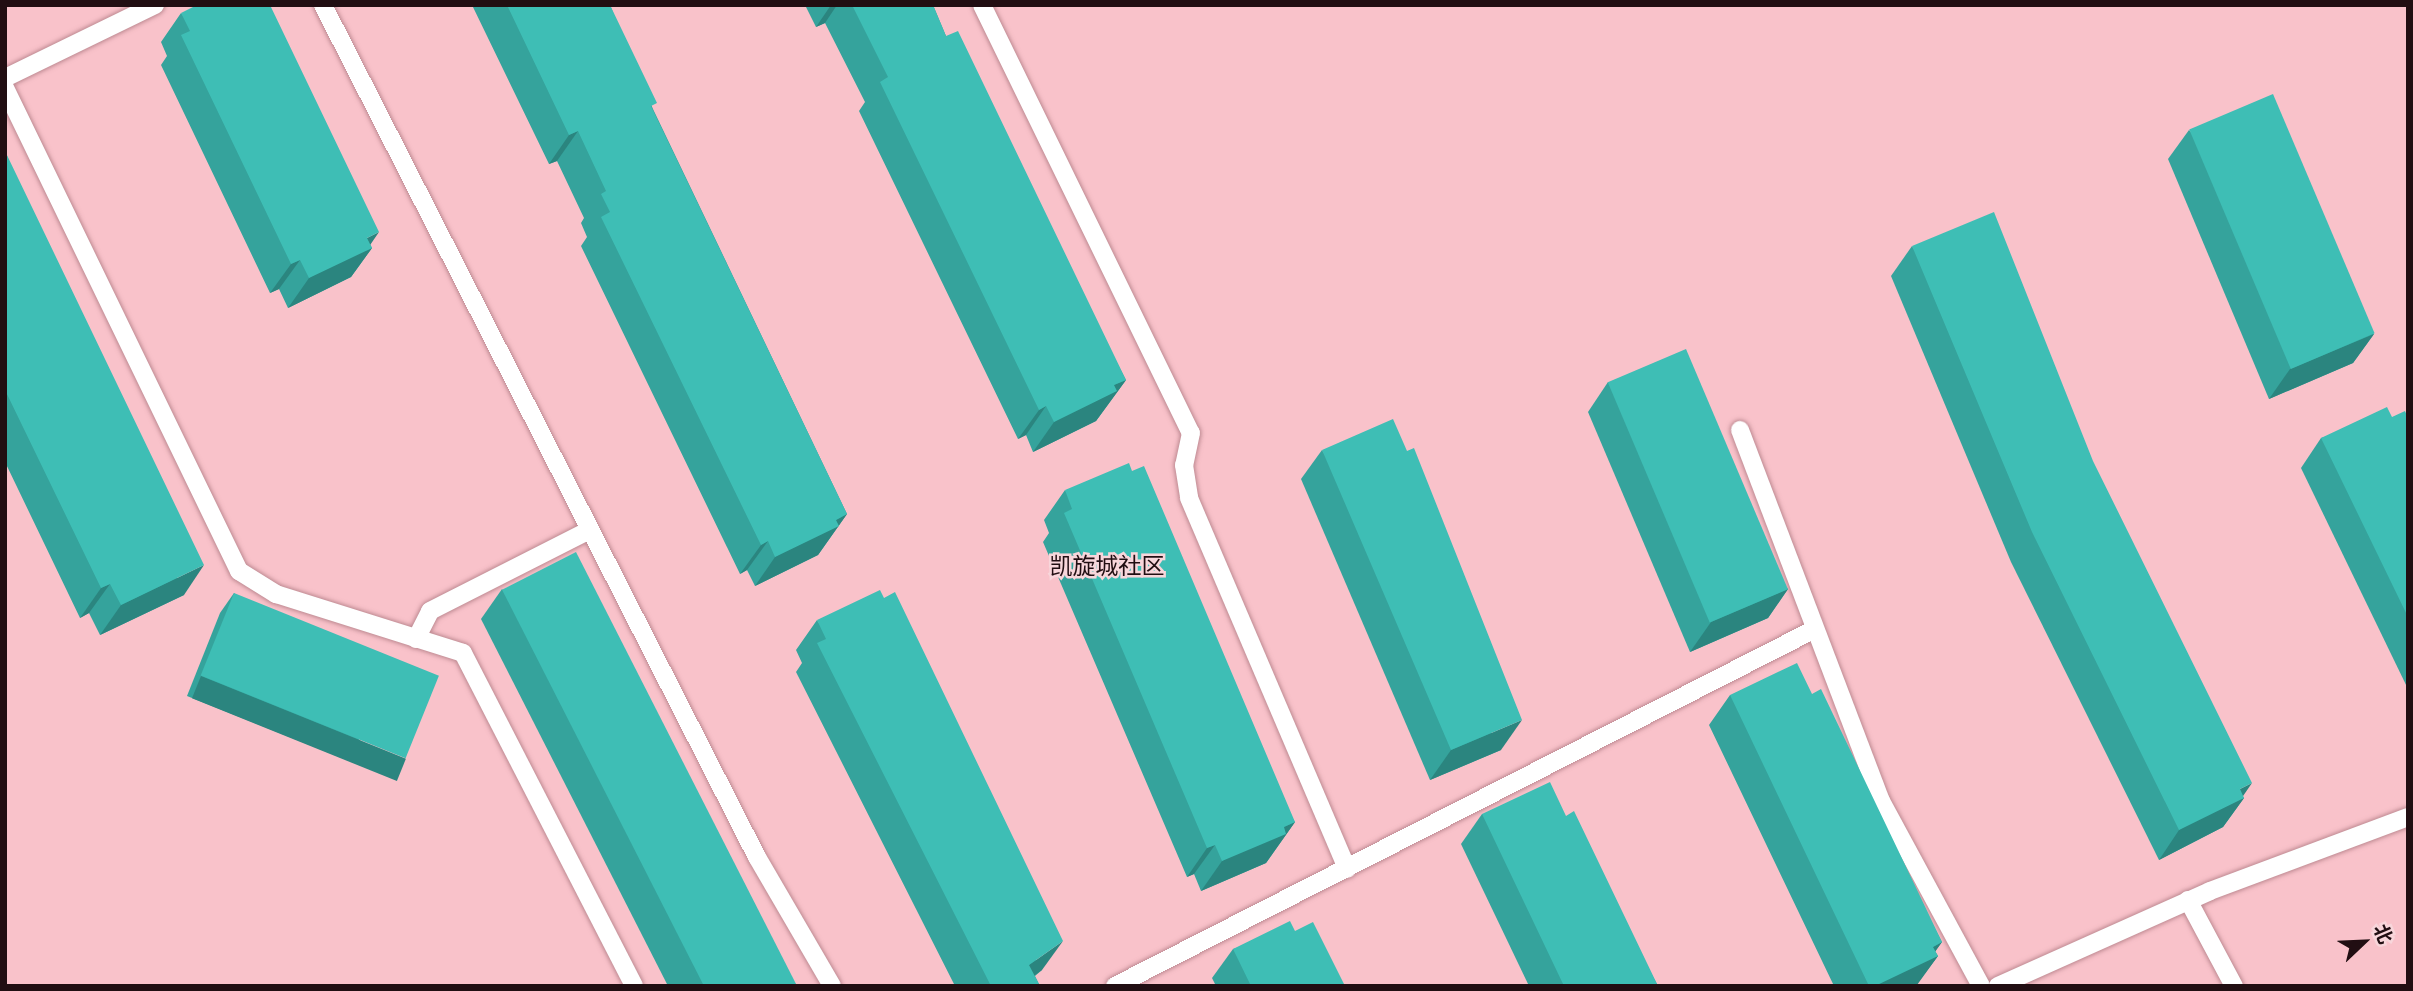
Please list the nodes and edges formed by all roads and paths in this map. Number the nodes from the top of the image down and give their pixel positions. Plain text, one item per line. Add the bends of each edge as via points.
1 (155, 5) edge
2 (323, 5) edge
3 (982, 5) edge
4 (5, 78) edge
5 (5, 88) edge
6 (1740, 430) dead end
7 (590, 530) junction
8 (1811, 631) junction
9 (416, 639) junction
10 (2408, 817) edge
11 (1347, 869) junction
12 (2188, 900) junction
13 (634, 986) edge
14 (832, 986) edge
15 (1115, 986) edge
16 (1981, 986) edge
17 (1998, 986) edge
18 (2234, 986) edge

1 - 4 lane
2 - 7 lane
3 - 11 lane via 1191,433 1184,465 1189,498
5 - 9 lane via 239,571 276,594
6 - 8 lane
7 - 9 lane via 429,611
7 - 14 lane via 757,857
8 - 11 lane
8 - 16 lane via 1881,801
9 - 13 lane via 463,653
10 - 12 lane
11 - 15 lane
12 - 17 lane
12 - 18 lane

